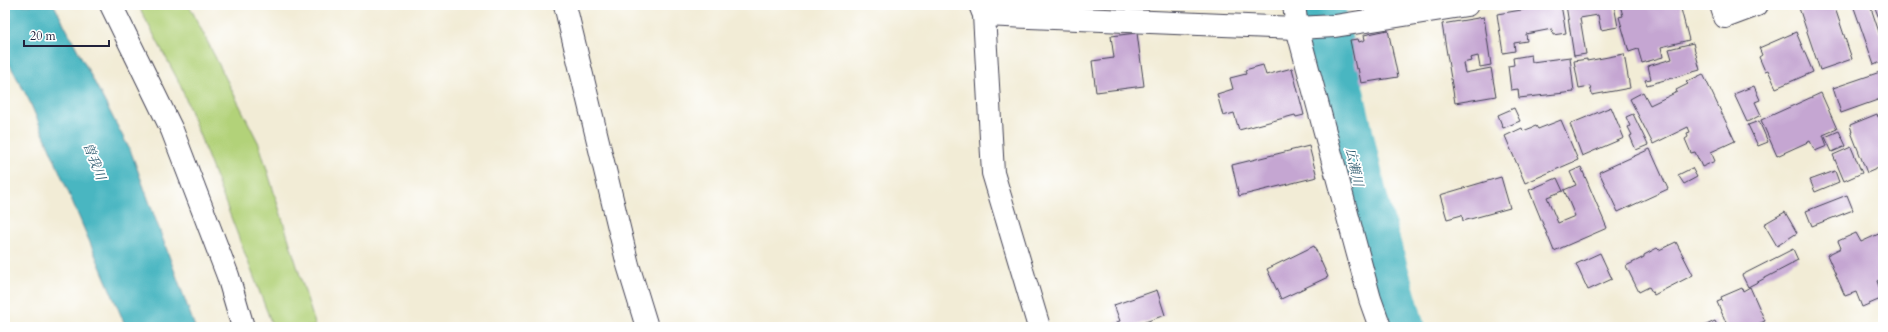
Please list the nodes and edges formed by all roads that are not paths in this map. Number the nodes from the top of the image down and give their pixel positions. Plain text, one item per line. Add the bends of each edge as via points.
1 (111, 5) edge
2 (565, 5) edge
3 (1294, 5) edge
4 (1467, 5) edge
5 (1721, 5) edge
6 (1757, 5) edge
7 (982, 10) edge
8 (1302, 28) junction
9 (243, 327) edge
10 (647, 327) edge
11 (1039, 327) edge
12 (1380, 327) edge

1 - 9 street via 172,130 228,276
2 - 10 street via 628,265
3 - 8 street
4 - 8 street via 1335,26
5 - 6 street via 1725,17
7 - 8 street
7 - 11 street via 993,173
8 - 12 street via 1370,299

